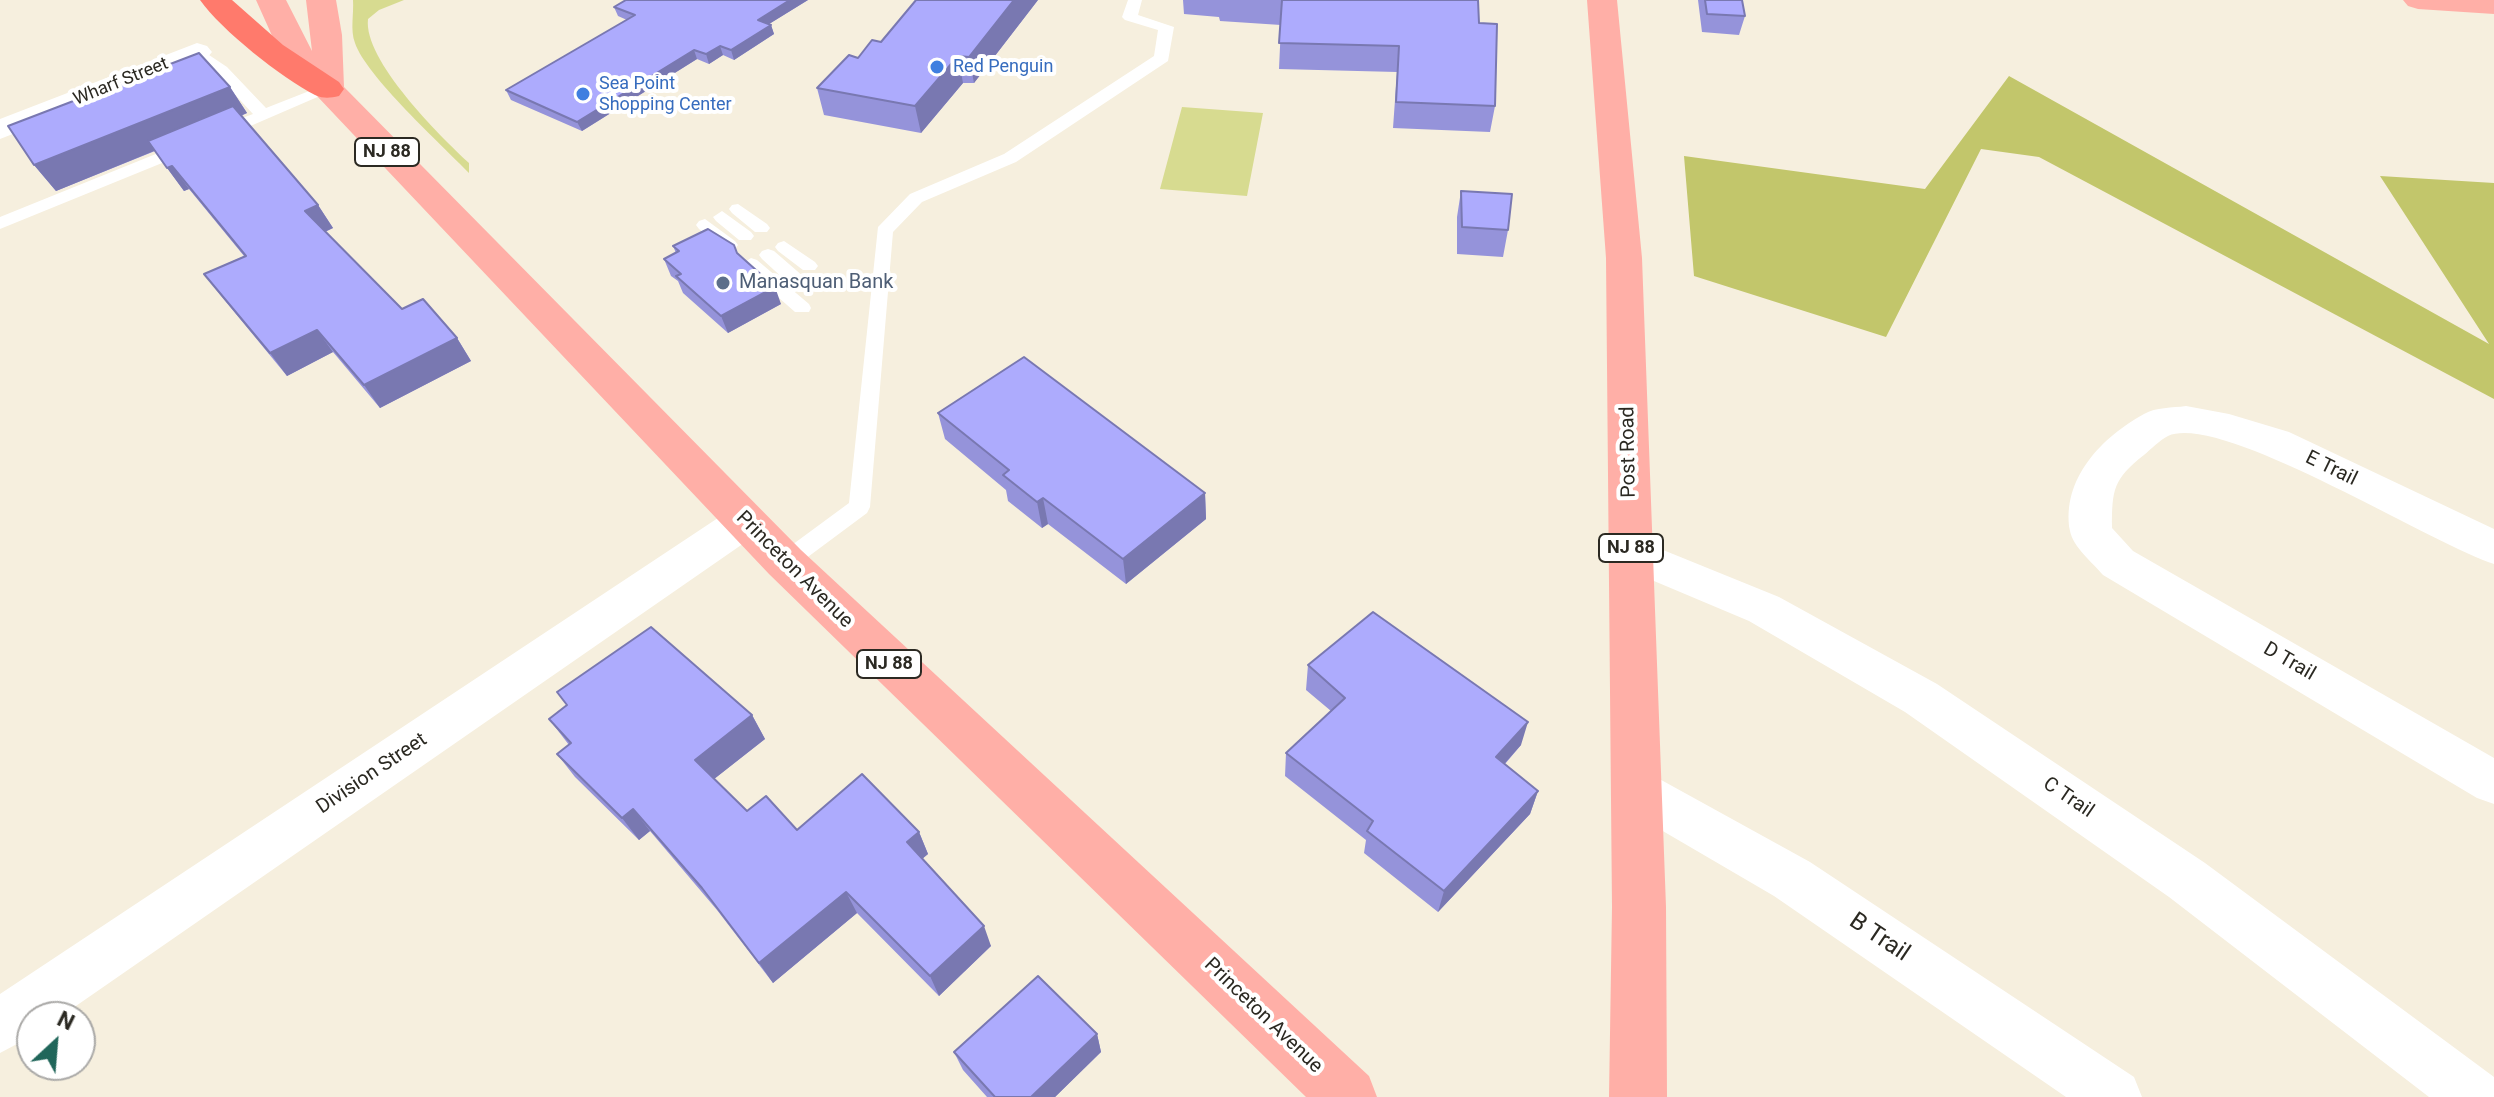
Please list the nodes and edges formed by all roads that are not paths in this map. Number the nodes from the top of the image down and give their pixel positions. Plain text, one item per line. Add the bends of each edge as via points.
1 (215, 0) edge
2 (271, 0) edge
3 (321, 0) edge
4 (1135, 0) edge
5 (1602, 0) edge
6 (2418, 0) edge
7 (2494, 5) edge
8 (197, 52) joint
9 (328, 89) junction
10 (263, 115) junction
11 (0, 130) edge
12 (722, 217) joint
13 (0, 223) edge
14 (767, 255) junction
15 (809, 266) dead end
16 (805, 288) dead end
17 (802, 308) dead end
18 (745, 521) junction
19 (2091, 532) joint
20 (2494, 548) edge
21 (1631, 553) junction
22 (785, 562) junction
23 (2494, 783) edge
24 (1637, 791) junction
25 (0, 1026) edge
26 (1348, 1097) edge
27 (1638, 1097) edge
28 (2114, 1097) edge
29 (2474, 1097) edge

1 - 9 highway via 272,52
2 - 9 main road, Princeton Avenue / NJ 88 via 293,49
3 - 9 main road
4 - 22 lane via 1130,17 1166,27 1162,58 1010,158 916,198 884,231 859,507
5 - 21 main road, Post Road / NJ 88 via 1624,258
6 - 7 main road
8 - 10 lane
8 - 11 street, Wharf Street
9 - 10 lane
9 - 18 main road, Princeton Avenue / NJ 88
10 - 13 lane
12 - 12 lane via 745,236
14 - 15 lane
14 - 16 lane
14 - 17 lane
18 - 22 main road, Princeton Avenue / NJ 88
18 - 25 street, Division Street
19 - 20 street, E Trail via 2092,492 2107,462 2159,423 2186,420 2275,442
19 - 23 street, D Trail via 2118,563
21 - 24 main road, Post Road / NJ 88
21 - 29 street, C Trail via 1764,609 1921,698 2187,880
22 - 26 main road, Princeton Avenue / NJ 88
24 - 27 main road, Post Road / NJ 88
24 - 28 street, B Trail via 1792,879

